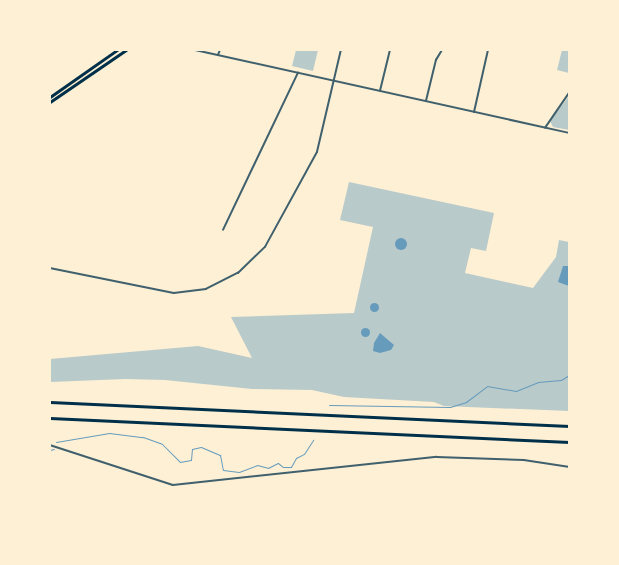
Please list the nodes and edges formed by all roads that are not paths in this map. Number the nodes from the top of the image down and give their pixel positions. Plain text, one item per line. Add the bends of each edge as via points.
1 (117, 50) edge
2 (126, 50) edge
3 (196, 50) edge
4 (220, 50) edge
5 (340, 50) edge
6 (390, 50) edge
7 (442, 50) edge
8 (488, 50) edge
9 (218, 55) junction
10 (298, 74) junction
11 (334, 81) junction
12 (380, 91) junction
13 (569, 93) edge
14 (50, 97) edge
15 (50, 102) edge
16 (426, 102) junction
17 (474, 112) junction
18 (544, 128) junction
19 (569, 133) edge
20 (223, 230) dead end
21 (50, 268) edge
22 (50, 402) edge
23 (50, 418) edge
24 (569, 426) edge
25 (569, 442) edge
26 (50, 445) edge
27 (569, 467) edge

1 - 14 main road
2 - 15 main road
3 - 9 street
4 - 9 street
5 - 11 street
6 - 12 street
7 - 16 street via 436,60
8 - 17 street
9 - 10 street
10 - 11 street
10 - 20 street
11 - 12 street
11 - 21 street via 317,152 274,232 251,263 219,284 185,293 163,292
12 - 16 street
13 - 18 street
16 - 17 street
17 - 18 street
18 - 19 street
22 - 24 highway
23 - 25 highway
26 - 27 street via 173,485 441,457 538,461

